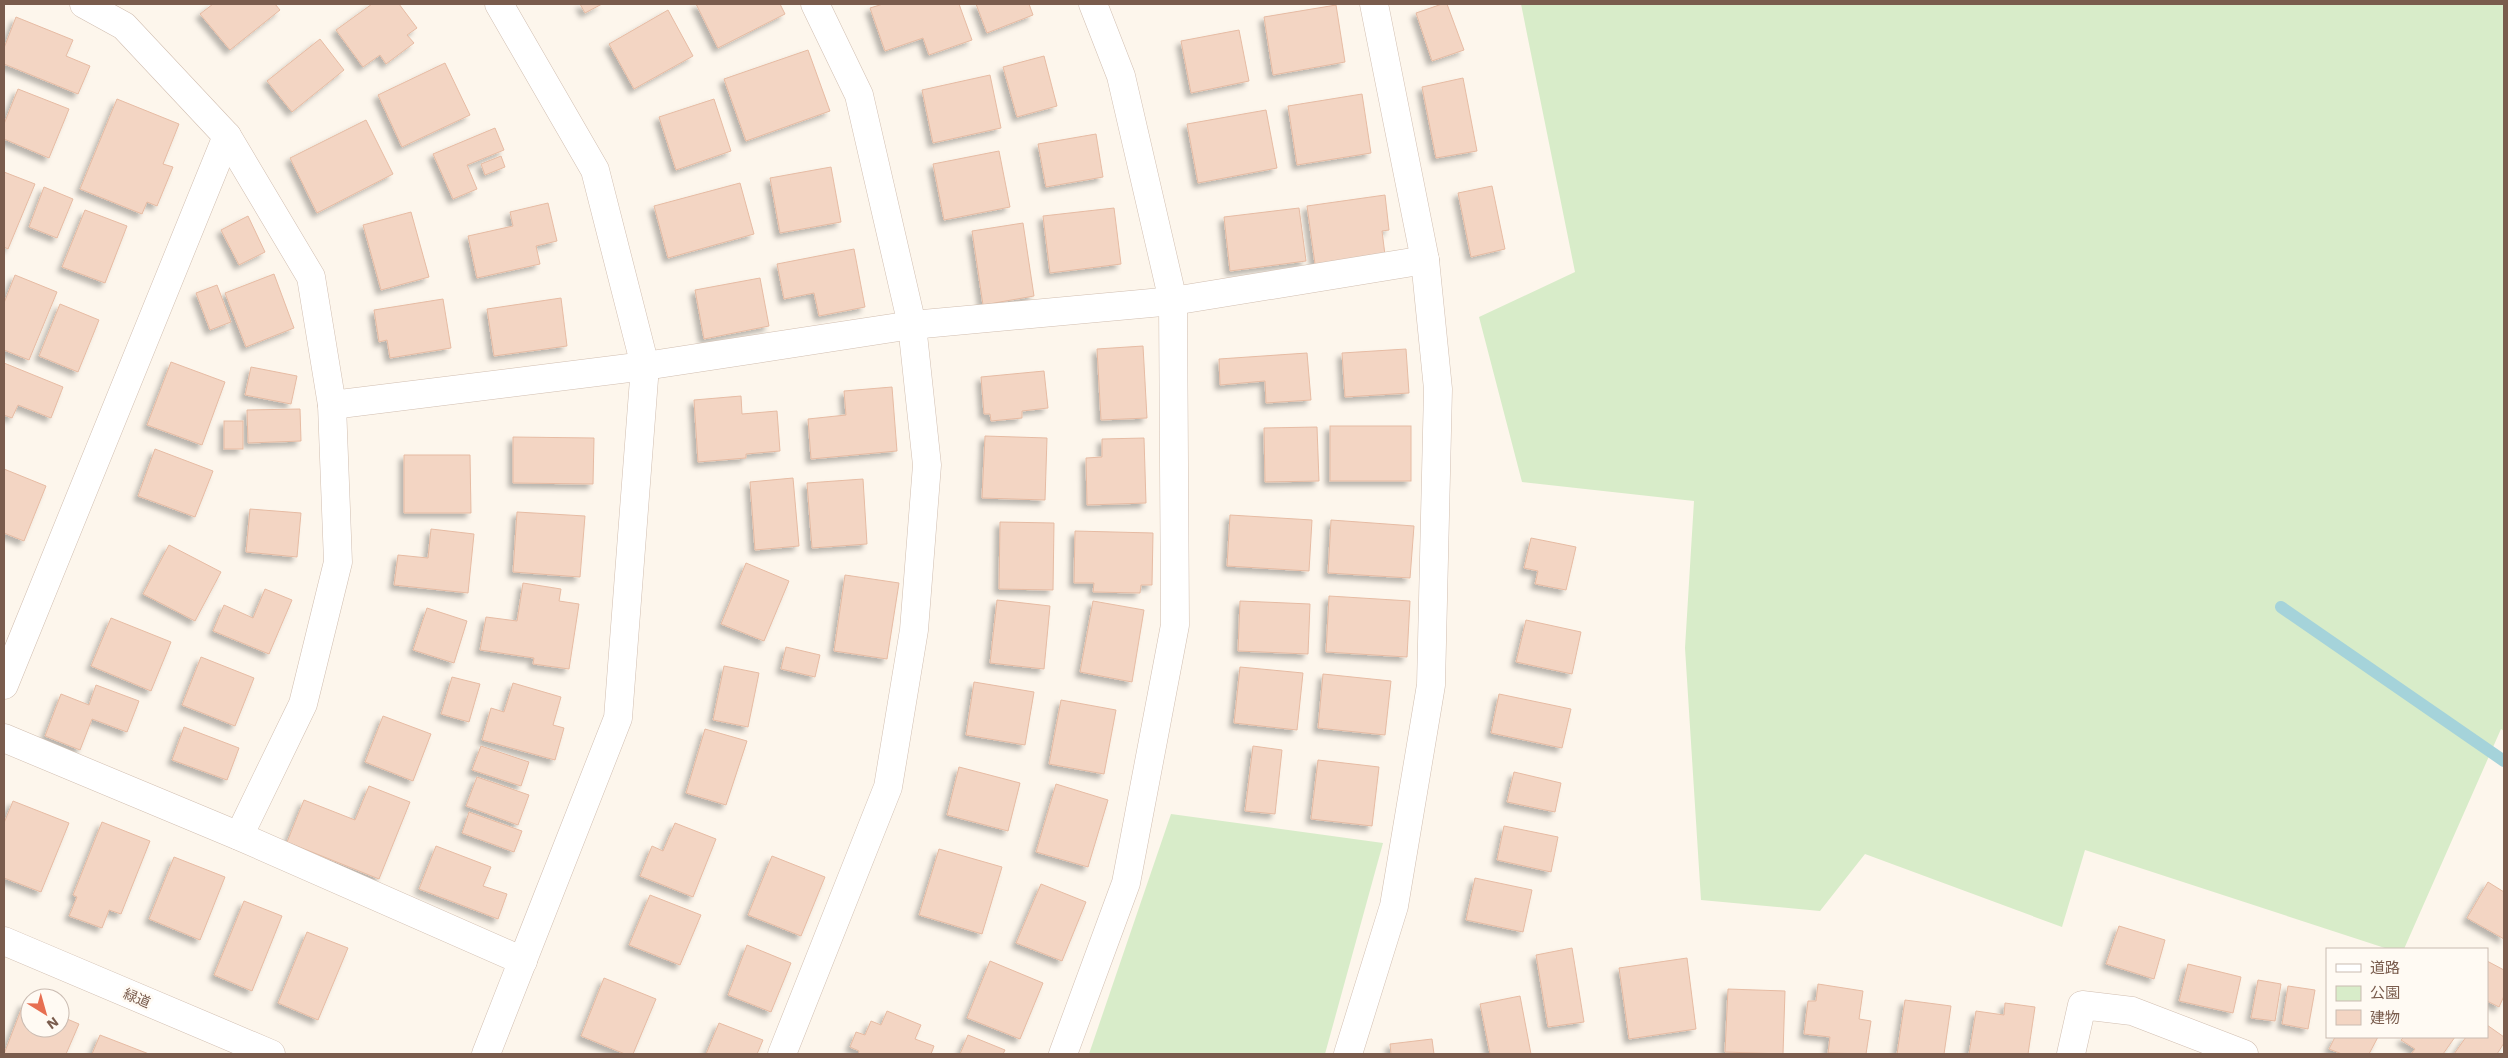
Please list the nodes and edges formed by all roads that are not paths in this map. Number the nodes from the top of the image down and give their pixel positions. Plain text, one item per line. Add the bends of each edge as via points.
1 (84, 4) edge
2 (499, 4) edge
3 (816, 4) edge
4 (1093, 4) edge
5 (1374, 4) edge
6 (227, 136) junction
7 (1425, 260) junction
8 (1173, 301) junction
9 (912, 325) junction
10 (646, 366) junction
11 (332, 405) junction
12 (4, 685) edge
13 (4, 738) edge
14 (239, 836) junction
15 (4, 942) edge
16 (523, 961) junction
17 (271, 1054) edge
18 (486, 1054) edge
19 (782, 1054) edge
20 (1063, 1054) edge
21 (1348, 1054) edge
22 (2071, 1054) edge
23 (2244, 1054) edge

1 - 6 street via 124,26
2 - 10 street via 595,170
3 - 9 street via 859,95
4 - 8 street via 1121,76
5 - 7 street
6 - 11 street via 311,277
6 - 12 street
7 - 8 street
7 - 21 street via 1438,389 1431,685 1394,906
8 - 9 street
8 - 20 street via 1175,625 1126,883
9 - 10 street
9 - 19 street via 927,465 914,630 888,787
10 - 11 street
10 - 16 street via 618,718
11 - 14 street via 338,562 303,704
13 - 14 street
14 - 16 street
15 - 17 street, 緑道
16 - 18 street
22 - 23 street via 2082,1005 2132,1011

